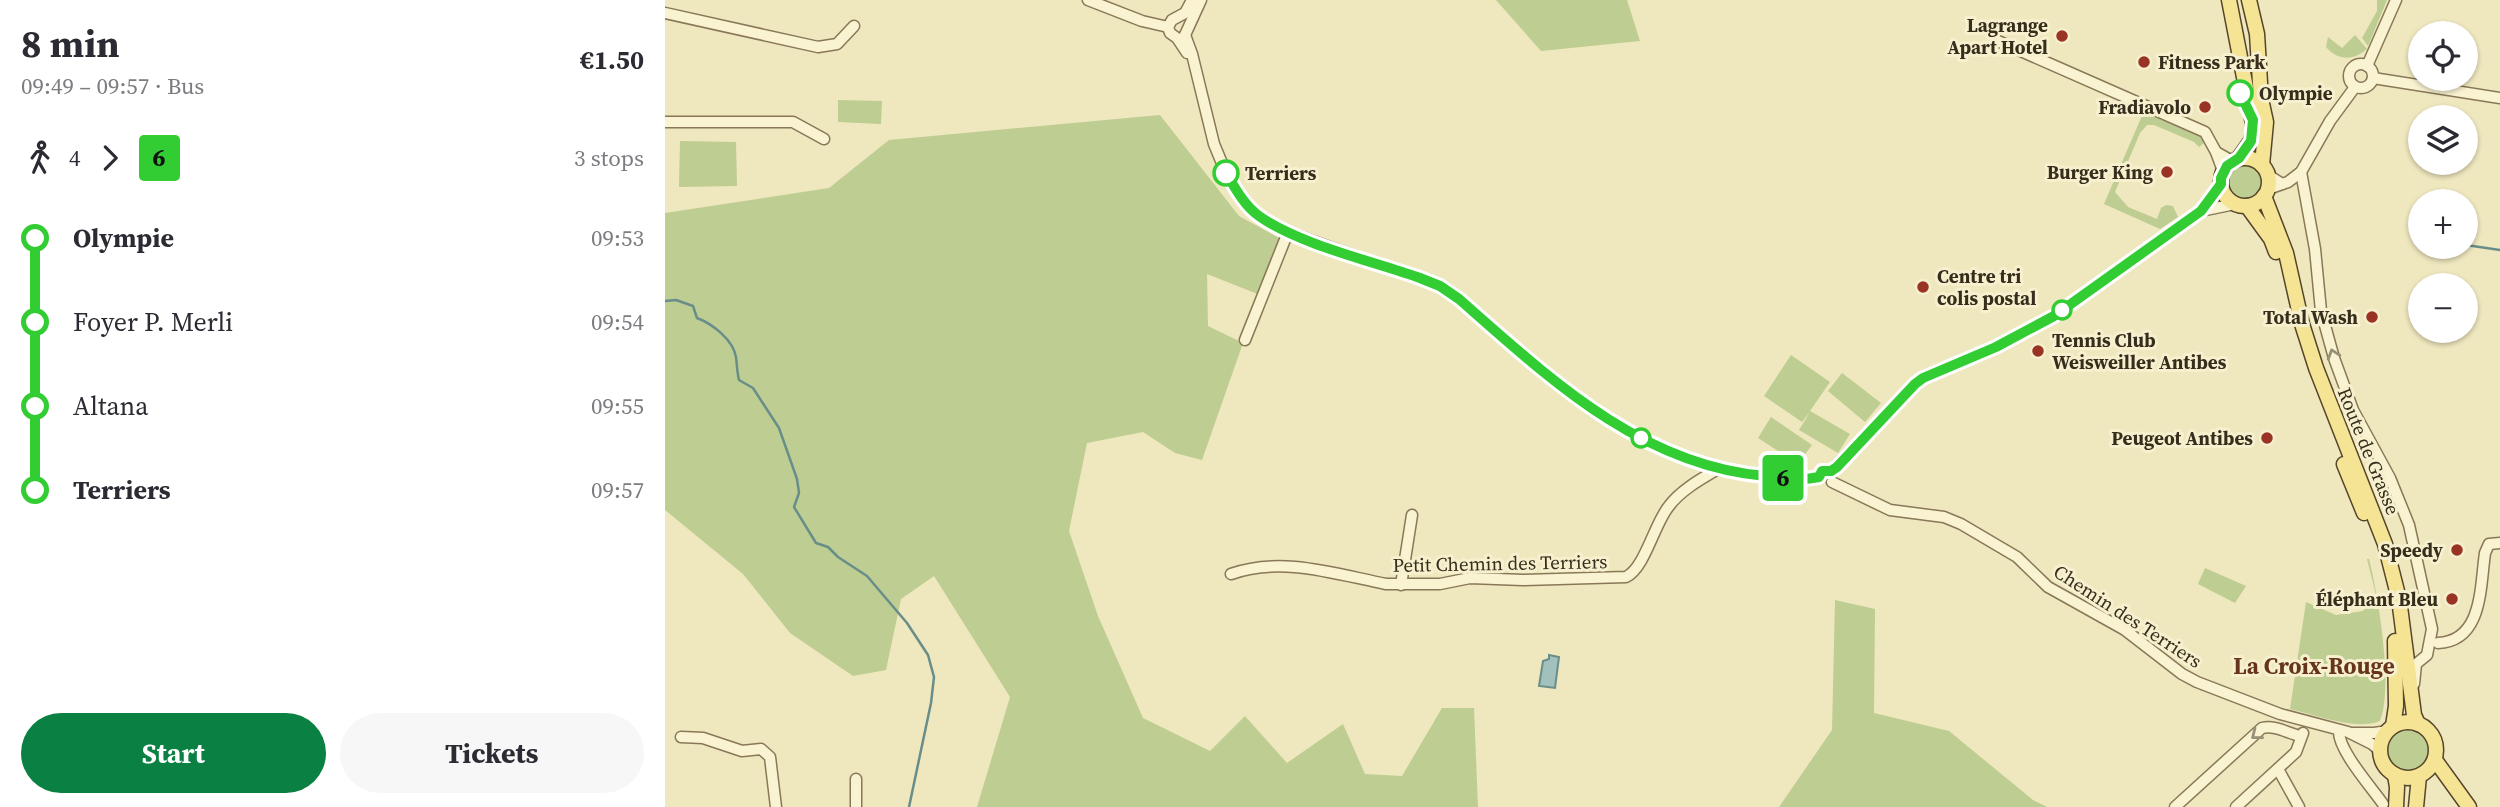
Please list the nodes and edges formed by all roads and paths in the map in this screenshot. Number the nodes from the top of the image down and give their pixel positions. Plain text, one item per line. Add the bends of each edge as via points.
1 (1088, 0) edge
2 (1192, 0) edge
3 (1201, 0) edge
4 (2229, 0) edge
5 (2240, 0) edge
6 (2249, 0) edge
7 (2396, 0) edge
8 (665, 13) edge
9 (854, 26) dead end
10 (1183, 29) junction
11 (1998, 41) dead end
12 (2367, 65) junction
13 (2373, 78) junction
14 (2355, 87) junction
15 (2500, 98) edge
16 (2262, 99) junction
17 (665, 122) edge
18 (824, 139) dead end
19 (2229, 169) junction
20 (2301, 172) junction
21 (2269, 182) junction
22 (2241, 205) junction
23 (2201, 211) junction
24 (1288, 232) junction
25 (1245, 340) dead end
26 (1718, 469) junction
27 (1832, 477) junction
28 (1412, 514) dead end
29 (2500, 543) edge
30 (1231, 574) dead end
31 (1401, 585) junction
32 (2435, 638) junction
33 (2411, 691) junction
34 (2309, 722) junction
35 (2418, 724) junction
36 (2390, 728) junction
37 (2344, 731) junction
38 (2300, 736) junction
39 (681, 737) dead end
40 (2379, 750) junction
41 (2435, 760) junction
42 (2278, 769) junction
43 (2395, 775) junction
44 (2422, 775) junction
45 (856, 779) dead end
46 (2296, 806) edge
47 (2390, 806) edge
48 (776, 807) edge
49 (856, 807) edge
50 (2175, 807) edge
51 (2236, 807) edge
52 (2416, 807) edge
53 (2458, 807) edge
54 (2469, 807) edge

1 - 10 street via 1142,21 1168,27 1172,20
2 - 10 street
3 - 10 street
4 - 19 main road via 2254,129 2251,141
5 - 16 main road
6 - 16 main road, Route de Grasse via 2257,34
7 - 12 street
8 - 9 street via 818,47 837,44
10 - 24 street via 1226,173 1246,204
11 - 19 street via 2205,132
12 - 13 street
12 - 14 street via 2350,70 2350,83
13 - 14 street via 2367,88
13 - 15 street
14 - 20 street
16 - 21 main road, Route de Grasse
17 - 18 street via 793,122
19 - 21 main road via 2255,160
19 - 22 main road via 2225,196
19 - 23 street
20 - 21 street
32 -> 20 street via 2405,513 2353,410 2323,321
21 - 22 main road via 2259,201
21 - 33 main road, Route de Grasse via 2316,368 2385,544 2399,599
22 - 23 street
22 - 36 main road, Route de Grasse via 2271,239 2309,376 2379,553 2396,646 2396,706
23 - 27 street via 2054,316 1915,384
24 - 25 street
24 - 26 street via 1440,286 1598,414 1680,457
26 - 27 street, Chemin des Terriers via 1806,480 1819,477 1824,484
26 - 31 street, Petit Chemin des Terriers via 1670,504 1637,568 1626,577 1470,578
27 - 34 street, Chemin des Terriers via 1890,510 1944,517 1961,524 2017,556 2048,587 2125,630 2182,674 2262,708
28 - 31 street
29 - 32 street via 2489,544 2485,553 2475,618 2464,635 2455,640
30 - 31 street, Petit Chemin des Terriers via 1287,565
32 - 33 street via 2433,651 2416,664
33 - 35 main road, Route de Grasse
34 - 37 street, Chemin des Terriers
34 - 38 street
35 - 36 main road via 2405,722
35 - 41 main road via 2435,743
36 - 37 street, Chemin des Terriers via 2374,733
36 - 40 main road
37 - 40 street, Chemin des Terriers
37 - 47 street via 2338,735 2344,750
38 - 42 street via 2296,752
38 -> 50 street via 2278,728 2262,729
39 - 48 street via 767,752
40 - 43 main road via 2386,769
41 - 44 main road
41 - 54 main road
42 - 46 street
42 - 51 street
43 - 44 main road via 2411,779
43 - 47 main road via 2397,787
44 - 52 main road
44 - 53 main road via 2438,783
45 - 49 street

